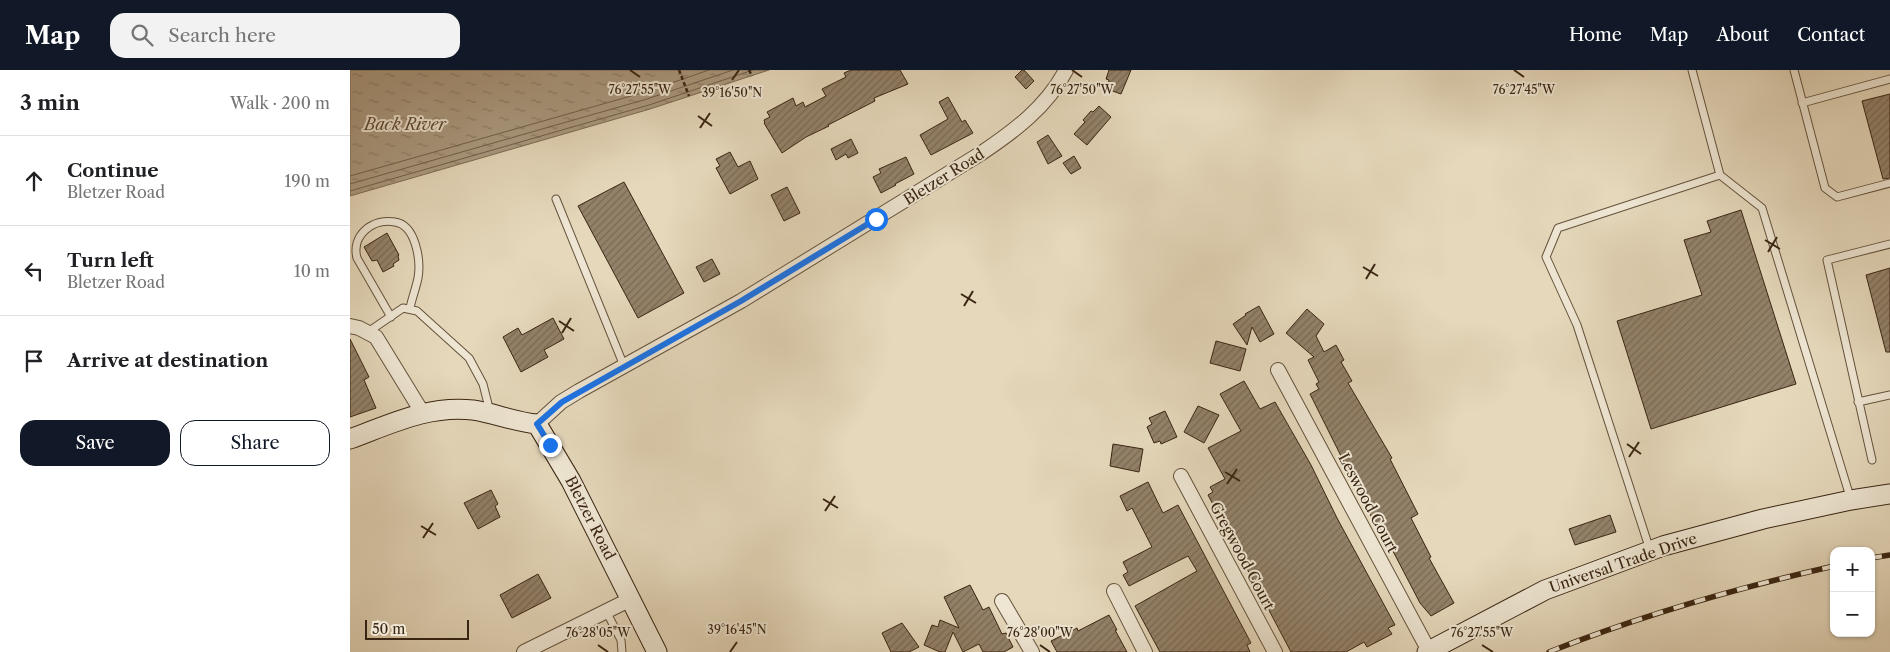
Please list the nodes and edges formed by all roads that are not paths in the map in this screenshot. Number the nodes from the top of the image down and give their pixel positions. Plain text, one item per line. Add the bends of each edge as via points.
1 (1066, 70) edge
2 (1692, 70) edge
3 (1794, 70) edge
4 (1890, 79) edge
5 (1802, 103) junction
6 (1720, 174) junction
7 (1890, 183) edge
8 (556, 199) dead end
9 (1890, 244) edge
10 (410, 308) junction
11 (391, 317) junction
12 (350, 326) edge
13 (368, 332) junction
14 (624, 366) junction
15 (1278, 370) dead end
16 (1890, 395) edge
17 (1858, 402) junction
18 (422, 412) junction
19 (490, 414) junction
20 (537, 424) junction
21 (350, 438) edge
22 (1872, 460) dead end
23 (1181, 476) dead end
24 (1890, 494) edge
25 (1851, 500) junction
26 (1650, 550) junction
27 (1114, 591) dead end
28 (631, 599) junction
29 (1002, 601) dead end
30 (606, 611) junction
31 (524, 652) edge
32 (622, 652) edge
33 (657, 652) edge
34 (1032, 652) edge
35 (1145, 652) edge
36 (1275, 652) edge
37 (1428, 652) edge

1 - 14 street, Bletzer Road via 1032,115 987,149 741,301
2 - 6 lane
3 - 5 lane
4 - 5 lane
5 - 7 lane via 1825,188 1837,197
6 - 25 lane via 1762,208
6 - 26 lane via 1558,228 1546,257 1577,325
8 - 14 lane
9 - 17 lane via 1827,260
10 - 11 lane via 403,308
10 - 11 lane via 418,278 414,240 396,222 368,227 362,232 356,258
10 - 19 lane via 469,358 483,384
11 - 13 lane
12 - 13 street
13 - 18 street via 382,345
14 - 20 street, Bletzer Road via 562,402
15 - 37 street, Leswood Court
16 - 17 lane
17 - 22 lane
18 - 19 street via 452,408
18 - 21 street
19 - 20 street
20 - 28 street, Bletzer Road via 571,481
23 - 36 street, Gregwood Court
24 - 25 street, Universal Trade Drive
25 - 26 street, Universal Trade Drive via 1763,519
26 - 37 street, Universal Trade Drive via 1545,590
27 - 35 street
28 - 30 street
28 - 33 street, Bletzer Road
29 - 34 street
30 - 31 street
30 - 32 lane via 621,640

